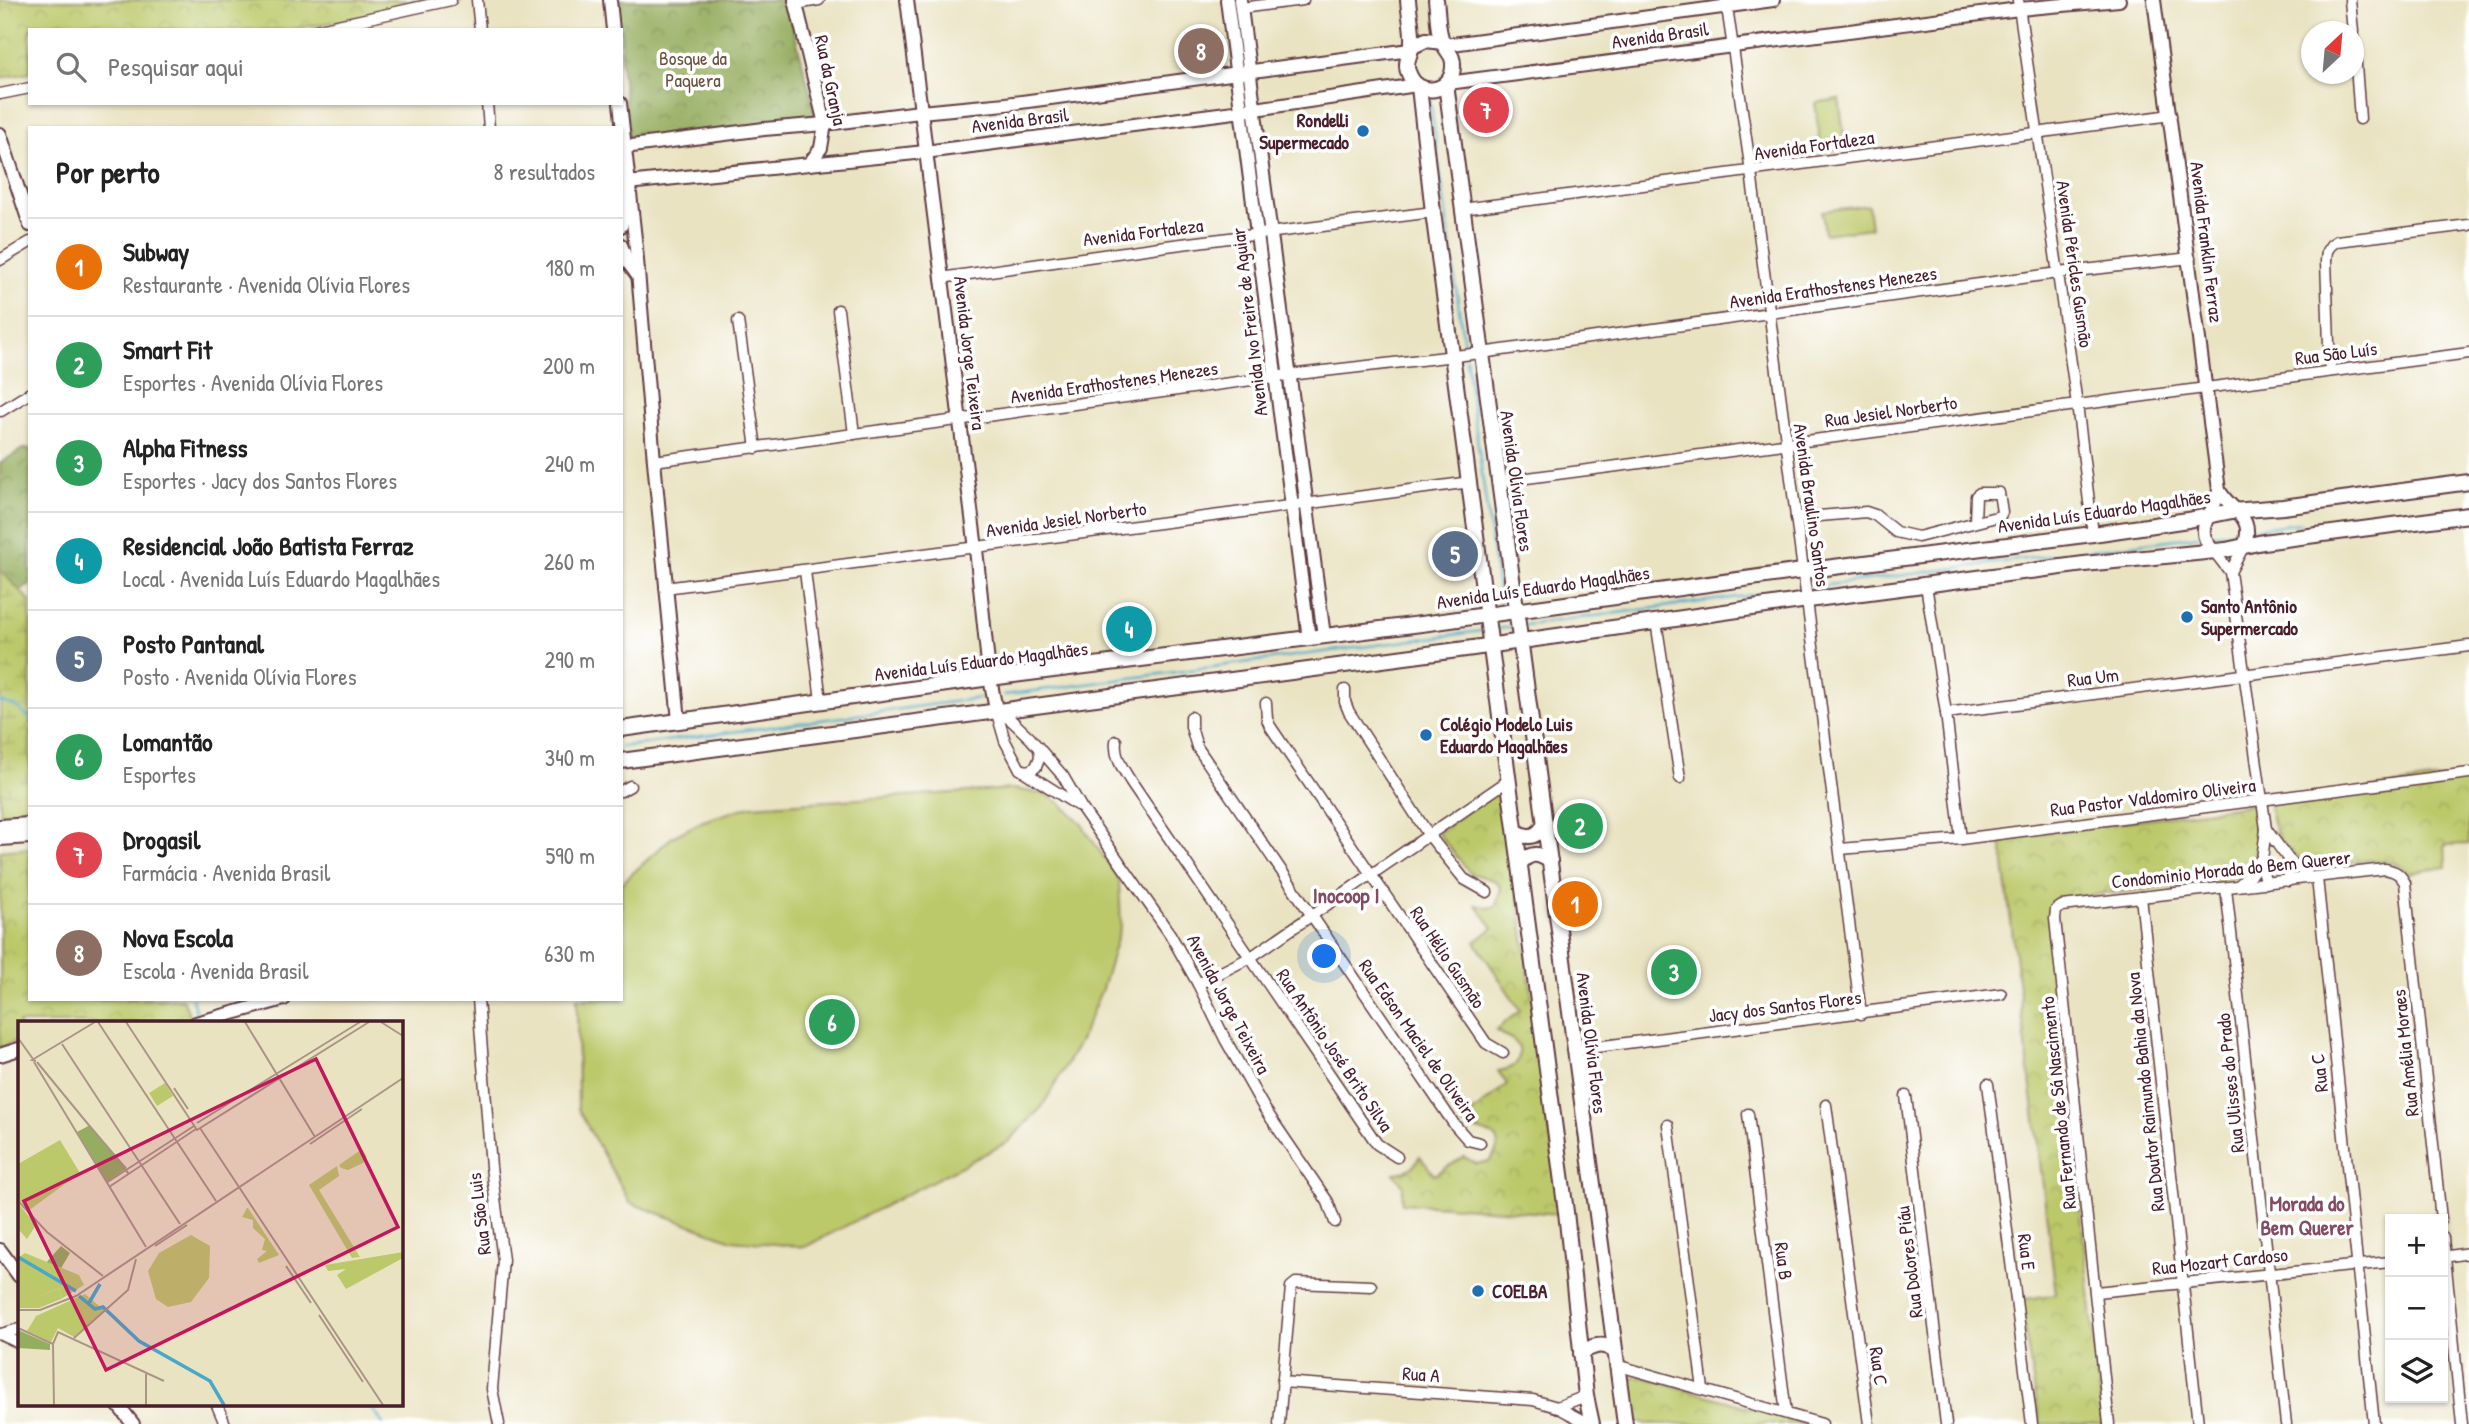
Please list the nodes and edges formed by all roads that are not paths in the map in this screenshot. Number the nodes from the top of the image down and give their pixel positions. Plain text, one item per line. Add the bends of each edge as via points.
1 (451, 0) edge
2 (477, 0) edge
3 (610, 0) edge
4 (819, 0) edge
5 (907, 0) edge
6 (1227, 0) edge
7 (1303, 0) edge
8 (1408, 0) edge
9 (1436, 0) edge
10 (1773, 0) edge
11 (2119, 0) edge
12 (2154, 0) edge
13 (2350, 0) edge
14 (795, 2) edge
15 (1726, 3) edge
16 (1240, 4) edge
17 (2018, 4) edge
18 (2352, 21) edge
19 (323, 28) edge
20 (480, 28) edge
21 (613, 28) edge
22 (1444, 44) junction
23 (1733, 45) junction
24 (1411, 48) junction
25 (1243, 71) junction
26 (1447, 83) junction
27 (2357, 84) edge
28 (1417, 85) junction
29 (28, 88) edge
30 (0, 94) edge
31 (487, 105) edge
32 (620, 105) edge
33 (1248, 110) junction
34 (920, 112) junction
35 (2171, 114) junction
36 (2360, 120) dead end
37 (825, 124) junction
38 (489, 126) edge
39 (622, 126) edge
40 (0, 134) edge
41 (2038, 134) junction
42 (623, 136) edge
43 (624, 147) junction
44 (925, 152) junction
45 (809, 164) junction
46 (1751, 172) junction
47 (628, 188) junction
48 (1462, 209) junction
49 (1433, 212) junction
50 (28, 219) edge
51 (2469, 225) edge
52 (626, 227) edge
53 (1264, 234) junction
54 (28, 243) edge
55 (636, 247) junction
56 (623, 251) edge
57 (623, 253) edge
58 (2190, 258) junction
59 (0, 260) edge
60 (2058, 274) junction
61 (638, 277) junction
62 (941, 278) junction
63 (838, 310) dead end
64 (1769, 313) junction
65 (738, 321) dead end
66 (1481, 352) junction
67 (2469, 353) edge
68 (1454, 355) junction
69 (2330, 372) junction
70 (1289, 375) junction
71 (1274, 378) junction
72 (2207, 387) junction
73 (28, 394) edge
74 (2077, 404) junction
75 (1, 411) edge
76 (959, 421) junction
77 (854, 434) junction
78 (1785, 443) junction
79 (756, 448) junction
80 (654, 461) junction
81 (1471, 482) junction
82 (1497, 482) junction
83 (2469, 482) edge
84 (2219, 490) junction
85 (1307, 504) junction
86 (1291, 506) junction
87 (2240, 514) junction
88 (2469, 515) edge
89 (1796, 518) junction
90 (2206, 520) junction
91 (1975, 522) dead end
92 (2093, 534) junction
93 (2245, 543) junction
94 (2210, 547) junction
95 (976, 548) junction
96 (805, 571) junction
97 (2230, 572) junction
98 (1803, 574) junction
99 (1926, 585) junction
100 (665, 588) junction
101 (1806, 596) junction
102 (1515, 610) junction
103 (1488, 615) junction
104 (1656, 621) junction
105 (1317, 637) junction
106 (1519, 641) junction
107 (1492, 645) junction
108 (2469, 646) edge
109 (2245, 676) junction
110 (990, 678) junction
111 (1345, 690) dead end
112 (821, 701) junction
113 (1266, 703) dead end
114 (997, 713) junction
115 (1946, 713) junction
116 (1191, 717) dead end
117 (679, 721) junction
118 (623, 729) edge
119 (1116, 741) dead end
120 (1039, 747) junction
121 (623, 761) edge
122 (1020, 769) junction
123 (2469, 773) edge
124 (1680, 778) dead end
125 (1509, 780) junction
126 (2262, 801) junction
127 (1081, 807) junction
128 (1545, 822) junction
129 (28, 825) edge
130 (0, 827) edge
131 (2266, 829) junction
132 (1516, 832) junction
133 (1428, 834) junction
134 (28, 836) edge
135 (0, 838) edge
136 (1961, 839) junction
137 (1840, 849) junction
138 (2262, 856) junction
139 (2289, 860) junction
140 (1550, 862) junction
141 (1520, 863) junction
142 (1371, 874) junction
143 (2315, 878) junction
144 (2288, 881) junction
145 (2266, 883) junction
146 (2405, 883) joint
147 (2232, 887) junction
148 (1487, 892) dead end
149 (2141, 897) junction
150 (2056, 910) joint
151 (1311, 916) junction
152 (1251, 957) junction
153 (1198, 985) junction
154 (2001, 995) dead end
155 (277, 1001) edge
156 (478, 1001) edge
157 (1861, 1014) junction
158 (206, 1021) edge
159 (18, 1049) edge
160 (1573, 1051) junction
161 (1503, 1053) dead end
162 (0, 1055) edge
163 (1988, 1084) dead end
164 (1906, 1096) dead end
165 (1826, 1105) dead end
166 (1748, 1114) dead end
167 (1668, 1125) dead end
168 (1479, 1143) dead end
169 (1397, 1157) dead end
170 (2440, 1214) edge
171 (1335, 1223) dead end
172 (0, 1250) edge
173 (2469, 1253) edge
174 (2448, 1256) edge
175 (2385, 1262) edge
176 (2356, 1265) junction
177 (2269, 1274) junction
178 (18, 1275) edge
179 (2446, 1277) edge
180 (2184, 1283) junction
181 (1371, 1286) dead end
182 (2096, 1292) junction
183 (18, 1328) edge
184 (1, 1334) edge
185 (18, 1342) edge
186 (1581, 1353) junction
187 (1614, 1357) junction
188 (1282, 1382) junction
189 (1703, 1389) junction
190 (1586, 1396) junction
191 (119, 1406) edge
192 (217, 1406) edge
193 (1557, 1407) junction
194 (1786, 1413) junction
195 (133, 1424) edge
196 (225, 1424) edge
197 (499, 1424) edge
198 (1279, 1424) edge
199 (1590, 1424) edge
200 (1625, 1424) edge
201 (1822, 1424) edge
202 (1869, 1424) edge
203 (1947, 1424) edge
204 (2032, 1424) edge
205 (2109, 1424) edge
206 (2198, 1424) edge
207 (2286, 1424) edge
208 (2374, 1424) edge
209 (2462, 1424) edge

1 - 19 street
2 - 20 street
3 - 21 street
4 - 14 street
5 - 34 street, Avenida Jorge Teixeira
6 - 25 street, Avenida Ivo Freire de Aguiar
7 - 16 street
8 - 24 main road
9 - 22 main road, Avenida Olívia Flores
10 - 15 street, Avenida Brasil
11 - 17 street, Avenida Brasil
12 - 35 street, Avenida Franklin Ferraz
13 - 18 street
14 - 37 street, Rua da Granja
15 - 22 street, Avenida Brasil
15 - 23 street, Avenida Braulino Santos
16 - 25 street, Avenida Ivo Freire de Aguiar
17 - 23 street, Avenida Brasil
17 - 41 street, Avenida Péricles Gusmão
22 - 24 main road, Avenida Brasil via 1426,40
22 - 26 main road, Avenida Olívia Flores via 1453,68
23 - 26 street, Avenida Brasil
23 - 46 street, Avenida Braulino Santos
24 - 25 street, Avenida Brasil
24 - 28 main road via 1407,72
25 - 33 street, Avenida Ivo Freire de Aguiar
25 - 34 street, Avenida Brasil
26 - 28 main road, Avenida Brasil via 1426,90
26 - 48 main road, Avenida Olívia Flores
27 - 36 street
28 - 33 street, Avenida Brasil
28 - 49 main road
29 - 30 street
31 - 38 street
32 - 39 street
33 - 44 street, Avenida Brasil
33 - 53 street, Avenida Ivo Freire de Aguiar
34 - 37 street, Avenida Brasil
34 - 44 street, Avenida Jorge Teixeira
35 - 41 street, Avenida Fortaleza
35 - 58 street, Avenida Franklin Ferraz
37 - 43 street, Avenida Brasil
37 - 45 street, Rua da Granja via 821,148
40 - 50 street
41 - 46 street, Avenida Fortaleza
41 - 60 street, Avenida Péricles Gusmão
42 - 43 street
43 - 47 street
44 - 45 street, Avenida Brasil
44 - 62 street, Avenida Jorge Teixeira
45 - 47 street, Avenida Brasil
46 - 48 street, Avenida Fortaleza
46 - 64 street, Avenida Braulino Santos
47 - 52 street
48 - 66 main road, Avenida Olívia Flores
49 - 53 street, Avenida Fortaleza
49 - 68 main road
51 - 69 street via 2331,245 2326,261
52 - 55 street
53 - 62 street, Avenida Fortaleza
53 - 70 street, Avenida Ivo Freire de Aguiar
53 - 71 street, Avenida Ivo Freire de Aguiar
54 - 59 street
55 - 56 street
55 - 61 street
57 - 61 street
58 - 60 street, Avenida Erathostenes Menezes
58 - 72 street, Avenida Franklin Ferraz
60 - 64 street, Avenida Erathostenes Menezes
60 - 74 street, Avenida Péricles Gusmão
61 - 80 street
62 - 76 street, Avenida Jorge Teixeira
63 - 77 street
64 - 66 street, Avenida Erathostenes Menezes
64 - 78 street, Avenida Braulino Santos
65 - 79 street
66 - 68 street, Avenida Erathostenes Menezes
66 - 82 main road, Avenida Olívia Flores
67 - 69 street, Rua São Luís
68 - 70 street, Avenida Erathostenes Menezes
68 - 81 main road
69 - 72 street, Rua São Luís
70 - 71 street, Avenida Erathostenes Menezes
70 - 85 street, Avenida Ivo Freire de Aguiar
71 - 76 street, Avenida Erathostenes Menezes
71 - 86 street, Avenida Ivo Freire de Aguiar
72 - 74 street, Rua Jesiel Norberto
72 - 84 street, Avenida Franklin Ferraz
73 - 75 street
74 - 78 street, Rua Jesiel Norberto
74 - 92 street, Avenida Péricles Gusmão
76 - 77 street, Avenida Erathostenes Menezes
76 - 95 street, Avenida Jorge Teixeira
77 - 79 street, Avenida Erathostenes Menezes
78 - 82 street, Rua Jesiel Norberto
78 - 89 street, Avenida Braulino Santos
79 - 80 street, Avenida Erathostenes Menezes
80 - 100 street
81 - 85 street, Avenida Jesiel Norberto
81 - 103 main road
82 - 102 main road, Avenida Olívia Flores
83 - 87 main road, Avenida Luís Eduardo Magalhães
84 - 87 street
84 - 90 street
85 - 86 street, Avenida Jesiel Norberto
85 - 105 street, Avenida Ivo Freire de Aguiar
86 - 95 street, Avenida Jesiel Norberto
86 - 105 street, Avenida Ivo Freire de Aguiar
87 - 90 main road, Avenida Luís Eduardo Magalhães
87 - 93 street via 2248,528
88 - 93 main road
89 - 91 street via 1866,512 1896,532 1918,537
89 - 98 street, Avenida Braulino Santos
90 - 92 main road, Avenida Luís Eduardo Magalhães
90 - 94 street via 2203,533
92 - 98 main road, Avenida Luís Eduardo Magalhães
93 - 94 main road
93 - 97 street
94 - 97 street
94 - 99 main road
95 - 96 street, Avenida Jesiel Norberto
95 - 110 street, Avenida Jorge Teixeira
96 - 100 street, Avenida Jesiel Norberto
96 - 112 street
97 - 109 street
98 - 101 street, Avenida Braulino Santos
98 - 102 main road, Avenida Luís Eduardo Magalhães
99 - 101 main road
99 - 115 street
100 - 117 street
101 - 104 main road
101 - 137 street, Avenida Braulino Santos
102 - 103 main road, Avenida Luís Eduardo Magalhães
102 - 106 main road, Avenida Olívia Flores
103 - 105 main road, Avenida Luís Eduardo Magalhães
103 - 107 main road
104 - 106 main road
104 - 124 street
105 - 110 main road, Avenida Luís Eduardo Magalhães
106 - 107 main road
106 - 128 main road, Avenida Olívia Flores
107 - 114 main road
107 - 125 main road
108 - 109 street, Rua Um
109 - 115 street, Rua Um
109 - 126 street
110 - 112 main road, Avenida Luís Eduardo Magalhães
110 - 114 street, Avenida Jorge Teixeira
111 - 133 street via 1349,712
112 - 117 main road, Avenida Luís Eduardo Magalhães
113 - 142 street, Rua Hélio Gusmão via 1270,726
114 - 120 street, Avenida Jorge Teixeira
114 - 121 main road
114 - 122 street, Avenida Jorge Teixeira
115 - 136 street
116 - 151 street, Rua Edson Maciel de Oliveira via 1196,747
117 - 118 main road, Avenida Luís Eduardo Magalhães
119 - 152 street, Rua Antônio José Brito Silva via 1118,760 1131,782
120 - 122 street via 1037,767
120 - 127 street, Avenida Jorge Teixeira
122 - 127 street, Avenida Jorge Teixeira
123 - 126 street, Rua Pastor Valdomiro Oliveira
125 - 132 main road
125 - 133 street
126 - 131 street
126 - 136 street, Rua Pastor Valdomiro Oliveira
127 - 153 street, Avenida Jorge Teixeira via 1170,934
128 - 132 main road via 1535,835
128 - 140 main road, Avenida Olívia Flores
129 - 130 main road
131 - 138 street
131 - 139 street
132 - 141 main road
133 - 142 street
133 - 148 street via 1464,879
134 - 135 main road
136 - 137 street, Rua Pastor Valdomiro Oliveira
137 - 157 street, Avenida Braulino Santos
138 - 145 street
138 - 147 street via 2252,873
139 - 143 street
139 - 144 street
140 - 141 main road via 1530,854
140 - 160 main road, Avenida Olívia Flores
141 - 186 main road
142 - 151 street
142 - 161 street, Rua Hélio Gusmão via 1486,1043
143 - 144 street, Condominio Morada do Bem Querer
143 - 146 street, Condominio Morada do Bem Querer via 2385,869 2401,875
143 - 176 street, Rua C
144 - 145 street, Condominio Morada do Bem Querer
145 - 147 street, Condominio Morada do Bem Querer
146 - 170 street, Rua Amélia Moraes
147 - 149 street, Condominio Morada do Bem Querer
147 - 177 street, Rua Ulisses do Prado
149 - 150 street, Condominio Morada do Bem Querer
149 - 180 street, Rua Doutor Raimundo Bahia da Nova
150 - 182 street, Rua Fernando de Sá Nascimento
151 - 152 street
151 - 168 street, Rua Edson Maciel de Oliveira via 1461,1134
152 - 153 street
152 - 169 street, Rua Antônio José Brito Silva via 1377,1144
153 - 171 street, Avenida Jorge Teixeira via 1264,1108 1328,1202
154 - 157 street, Jacy dos Santos Flores
155 - 158 street
156 - 197 street, Rua São Luis via 503,1260 492,1389
157 - 160 street, Jacy dos Santos Flores
159 - 162 street
160 - 187 main road, Avenida Olívia Flores
163 - 204 street, Rua E
164 - 203 street, Rua Dolores Piáu
165 - 202 street, Rua C
166 - 194 street, Rua B
167 - 189 street
172 - 178 street
173 - 174 street
175 - 176 street, Rua Mozart Cardoso
176 - 177 street, Rua Mozart Cardoso
176 - 208 street, Rua C
177 - 180 street, Rua Mozart Cardoso
177 - 207 street, Rua Ulisses do Prado
179 - 209 street
180 - 182 street, Rua Mozart Cardoso
180 - 206 street, Rua Doutor Raimundo Bahia da Nova
181 - 188 street via 1293,1285
182 - 205 street, Rua Fernando de Sá Nascimento
183 - 184 street
184 - 185 street
186 - 187 main road via 1602,1345
186 - 190 main road
187 - 189 street
187 - 200 main road, Avenida Olívia Flores
188 - 193 street, Rua A via 1533,1400
188 - 198 street
189 - 194 street
190 - 193 street
190 - 199 main road
191 - 195 street
192 - 196 street
193 - 199 street, Rua A
194 - 201 street

